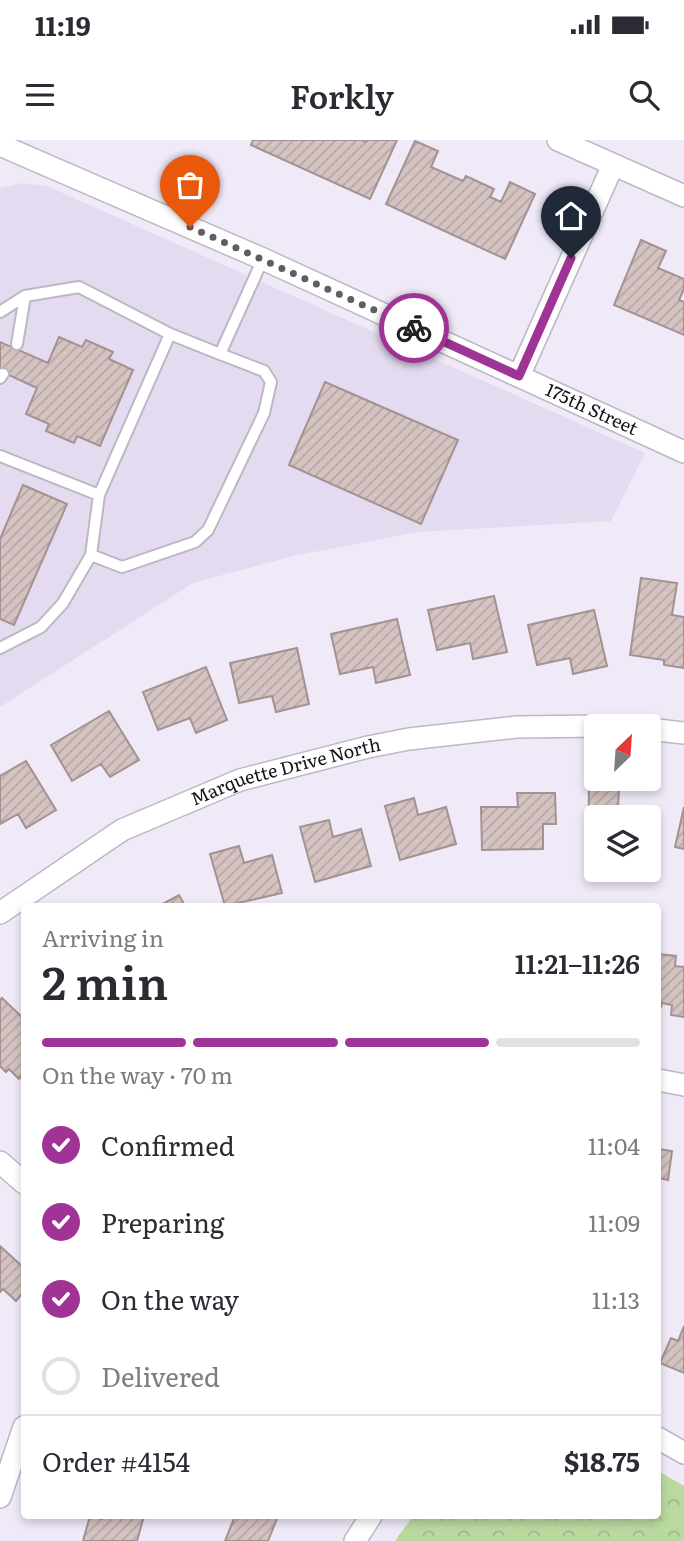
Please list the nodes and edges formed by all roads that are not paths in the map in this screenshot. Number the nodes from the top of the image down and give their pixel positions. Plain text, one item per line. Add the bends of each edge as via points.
1 (558, 140) edge
2 (0, 145) edge
3 (613, 165) junction
4 (684, 196) edge
5 (263, 259) junction
6 (25, 296) junction
7 (0, 312) edge
8 (170, 334) junction
9 (17, 344) dead end
10 (220, 354) junction
11 (519, 376) junction
12 (684, 452) edge
13 (0, 456) edge
14 (99, 495) junction
15 (91, 555) junction
16 (0, 648) edge
17 (584, 726) edge
18 (662, 730) edge
19 (684, 733) edge
20 (0, 913) edge
21 (661, 1081) edge
22 (684, 1085) edge
23 (0, 1162) edge
24 (21, 1180) edge
25 (21, 1436) edge
26 (661, 1440) edge
27 (684, 1453) edge
28 (0, 1497) edge
29 (369, 1519) edge
30 (355, 1541) edge

1 - 3 street
2 - 5 street, 175th Street
3 - 4 street
3 - 11 street
5 - 10 lane
5 - 11 street, 175th Street
6 - 7 lane
6 - 8 lane via 79,288
6 - 9 lane
8 - 10 lane
8 - 14 lane
10 - 15 lane via 264,371 271,382 264,413 208,530 195,542 122,567
11 - 12 street, 175th Street
13 - 14 lane
14 - 15 lane
15 - 16 lane via 41,628
17 - 20 street, Marquette Drive North via 517,727 410,739 240,780 122,830
18 - 19 street
21 - 22 street
23 - 24 street
25 - 28 street
26 - 27 street
29 - 30 street

